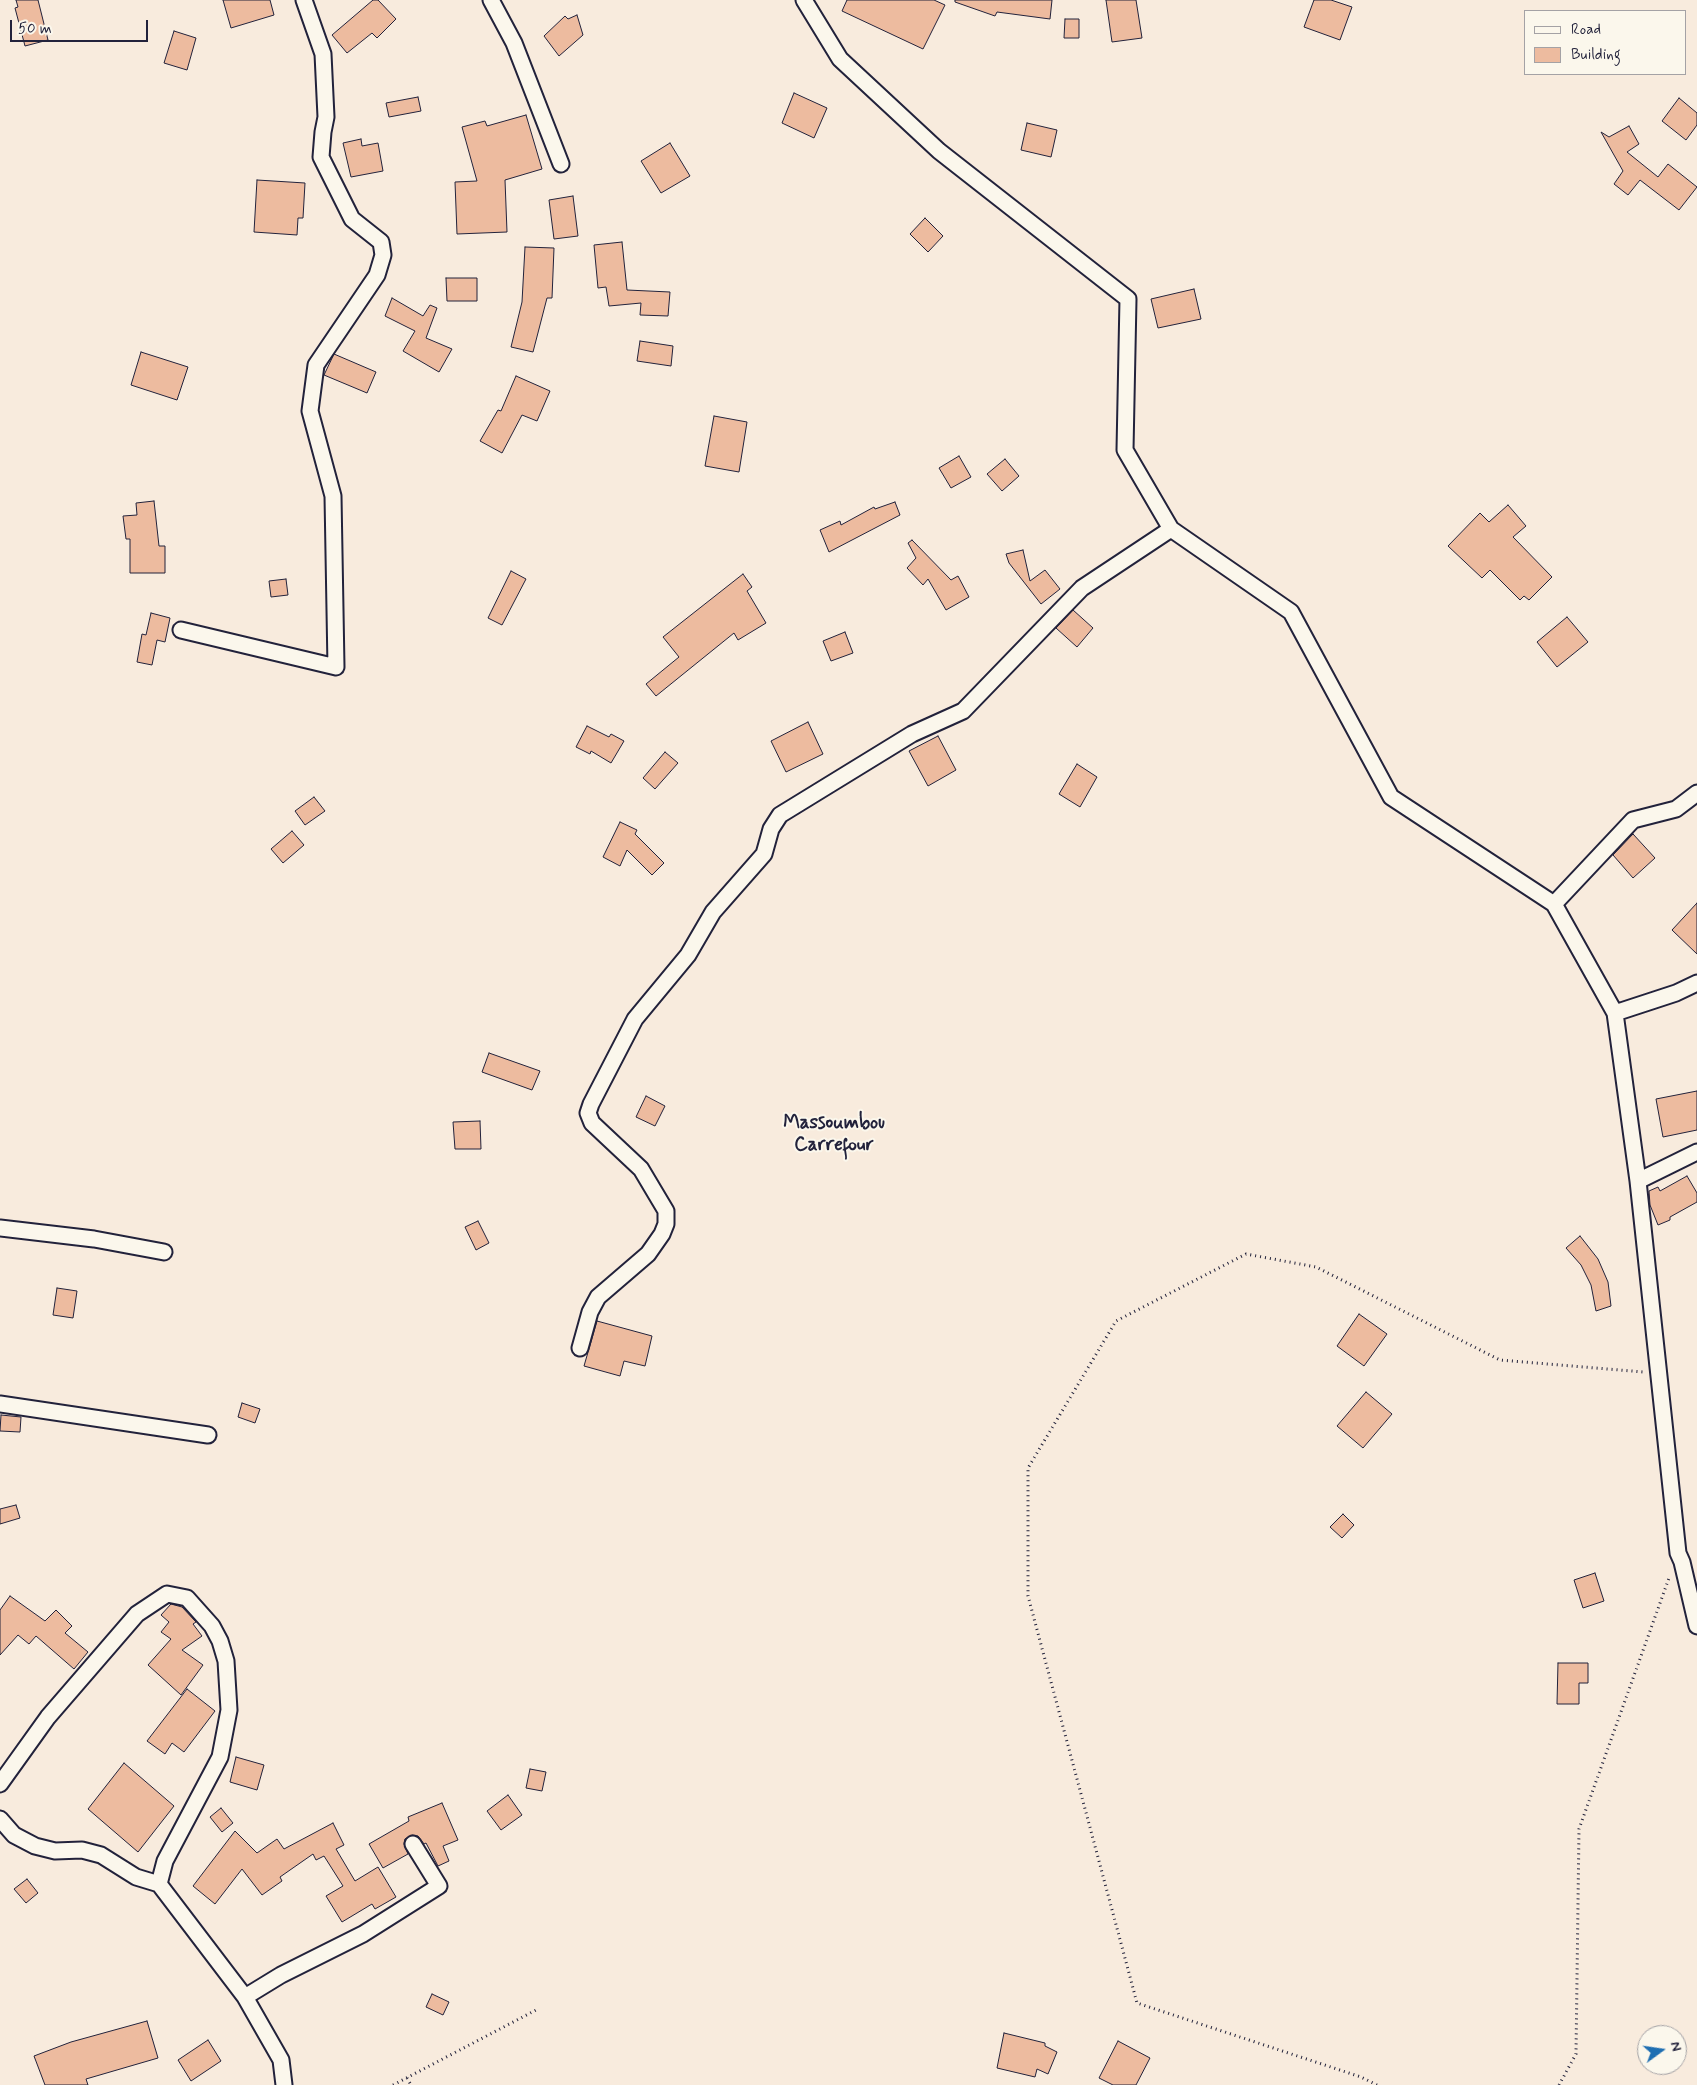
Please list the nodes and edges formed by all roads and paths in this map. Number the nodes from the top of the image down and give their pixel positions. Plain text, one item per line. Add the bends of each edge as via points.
1 (304, 0) edge
2 (491, 0) edge
3 (804, 0) edge
4 (561, 164) dead end
5 (1171, 530) junction
6 (181, 630) dead end
7 (1697, 793) edge
8 (1554, 904) junction
9 (1697, 983) edge
10 (1615, 1013) junction
11 (1697, 1152) edge
12 (1638, 1181) junction
13 (0, 1228) edge
14 (164, 1252) dead end
15 (580, 1348) dead end
16 (1658, 1373) junction
17 (0, 1404) edge
18 (208, 1435) dead end
19 (1680, 1557) junction
20 (1697, 1567) edge
21 (1697, 1626) edge
22 (0, 1784) edge
23 (0, 1819) edge
24 (413, 1844) dead end
25 (159, 1884) junction
26 (245, 1996) junction
27 (538, 2009) dead end
28 (407, 2078) junction
29 (284, 2085) edge
30 (393, 2085) edge
31 (411, 2085) edge
32 (1377, 2085) edge
33 (1559, 2085) edge

1 - 6 street via 323,54 326,117 321,156 352,220 381,242 383,255 377,274 316,365 310,411 333,496 336,667
2 - 4 street via 514,44
3 - 5 street via 840,59 925,138 1128,299 1125,450
5 - 8 street via 1291,612 1391,797
5 - 15 street via 1082,588 963,711 912,734 780,815 771,830 764,854 713,912 688,955 635,1018 591,1104 588,1113 592,1123 641,1169 666,1211 666,1224 648,1254 598,1298 590,1312
7 - 8 street via 1676,809 1633,820
8 - 10 street
9 - 10 street via 1676,994
10 - 12 street
11 - 12 street
12 - 16 street
13 - 14 street via 94,1239
16 - 19 street
16 - 32 path via 1500,1360 1316,1266 1246,1254 1116,1322 1028,1468 1028,1596 1137,2003
17 - 18 street
19 - 20 street
19 - 21 street
19 - 33 path via 1579,1829 1576,2054
22 - 25 street via 48,1717 137,1614 167,1594 187,1598 212,1626 220,1641 226,1661 229,1710 220,1757 165,1861
23 - 25 street via 14,1835 35,1846 55,1851 82,1850 101,1854 136,1877
24 - 26 street via 438,1886 363,1934
25 - 26 street
26 - 29 street via 281,2060
27 - 28 path
28 - 30 path
28 - 31 path

